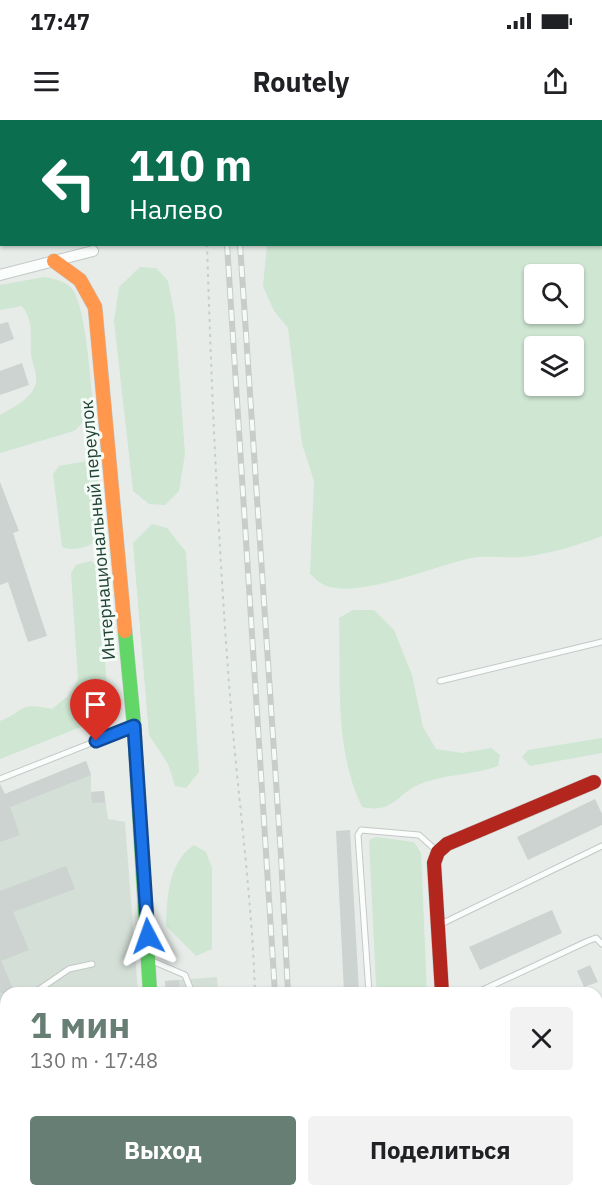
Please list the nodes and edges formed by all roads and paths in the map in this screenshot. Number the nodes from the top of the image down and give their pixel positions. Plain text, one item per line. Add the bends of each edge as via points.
1 (207, 246) edge
2 (95, 248) edge
3 (54, 261) junction
4 (0, 275) edge
5 (602, 642) edge
6 (440, 681) dead end
7 (134, 726) junction
8 (0, 779) edge
9 (598, 785) edge
10 (602, 846) edge
11 (438, 852) junction
12 (438, 926) junction
13 (602, 944) edge
14 (149, 959) junction
15 (92, 964) dead end
16 (43, 987) edge
17 (150, 987) edge
18 (190, 987) edge
19 (255, 987) edge
20 (369, 987) edge
21 (442, 987) edge
22 (489, 987) edge

1 - 19 path via 214,462 232,722 252,908
2 - 3 street
3 - 4 street
3 - 7 street, Интернациональный переулок via 69,267 82,279 95,307
5 - 6 lane
7 - 8 lane
7 - 14 street, Интернациональный переулок
9 - 11 street via 447,844
10 - 12 lane
11 - 12 street via 434,863
11 - 20 lane via 419,835 361,830 358,835
12 - 21 street
13 - 22 lane via 596,938 588,940
14 - 17 street, Интернациональный переулок
14 - 18 lane via 185,975
15 - 16 lane via 69,969

